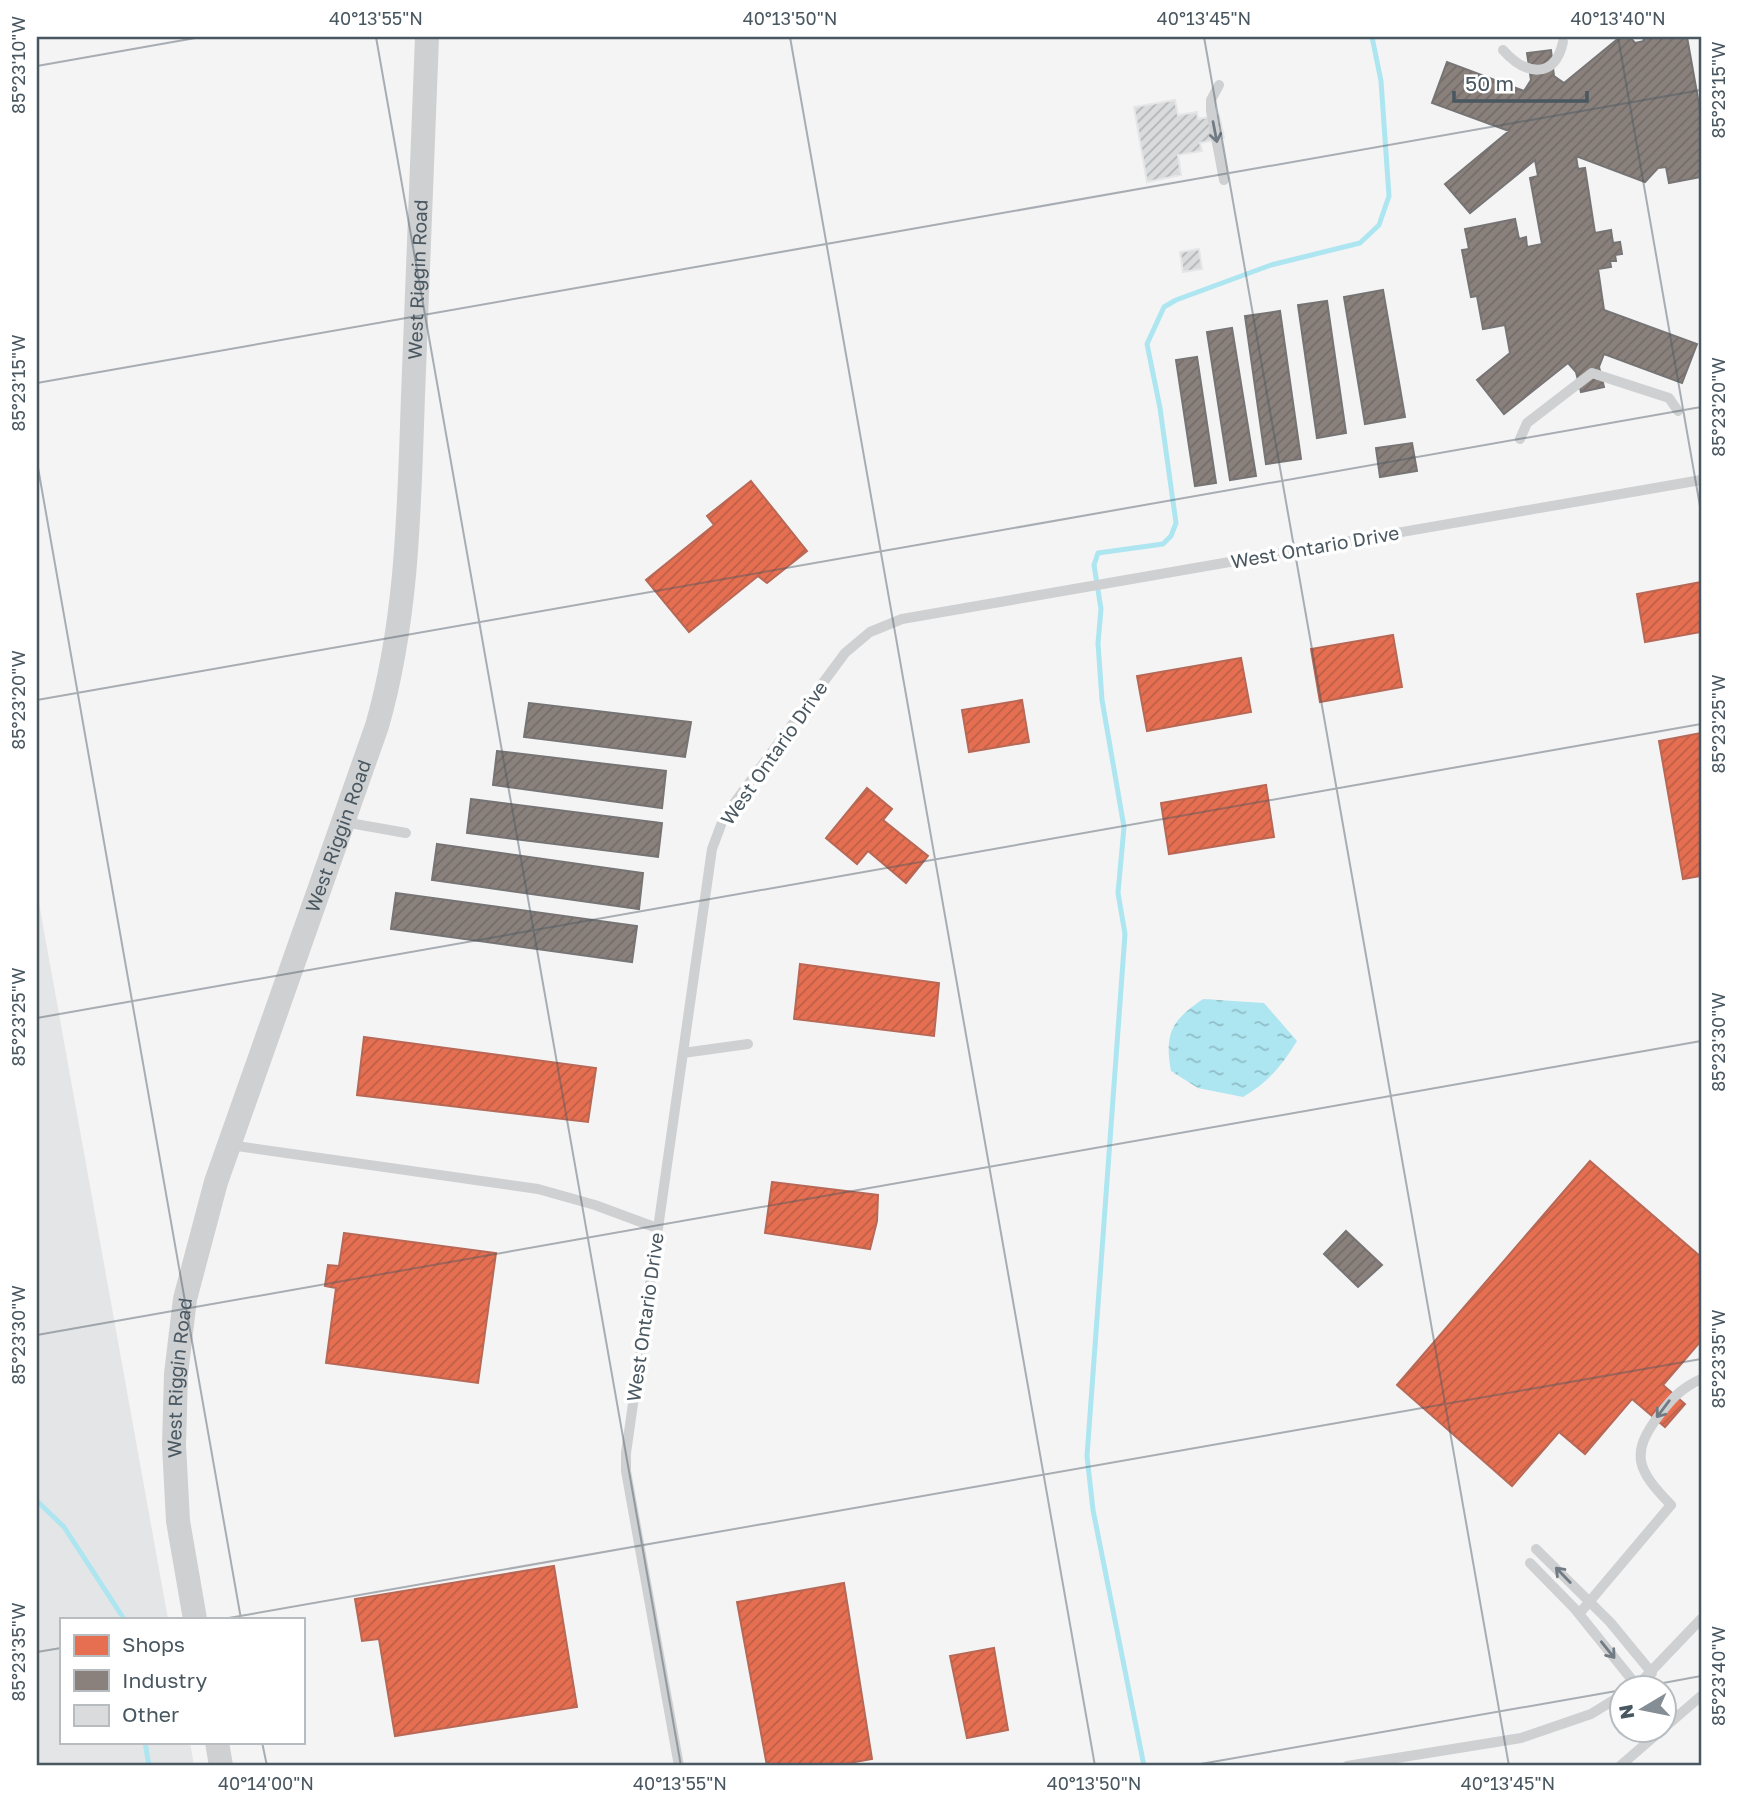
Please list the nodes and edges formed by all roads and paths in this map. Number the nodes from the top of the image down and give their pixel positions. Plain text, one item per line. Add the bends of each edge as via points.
1 (427, 37) edge
2 (1563, 42) dead end
3 (1503, 50) dead end
4 (1219, 85) dead end
5 (1224, 180) dead end
6 (1678, 411) dead end
7 (1520, 439) dead end
8 (1701, 480) edge
9 (344, 822) junction
10 (406, 833) dead end
11 (748, 1044) dead end
12 (682, 1053) junction
13 (229, 1145) junction
14 (657, 1228) junction
15 (1701, 1379) edge
16 (1536, 1549) dead end
17 (1530, 1563) dead end
18 (1589, 1602) junction
19 (1579, 1614) junction
20 (195, 1618) edge
21 (1701, 1619) edge
22 (1652, 1673) joint
23 (1626, 1674) edge
24 (1701, 1696) edge
25 (1608, 1704) edge
26 (217, 1744) edge
27 (221, 1766) edge
28 (679, 1766) edge
29 (1347, 1766) edge
30 (1620, 1766) edge

1 - 9 street, West Riggin Road via 406,575 390,680
2 - 3 lane via 1553,66 1537,69 1524,68
4 -> 5 lane via 1211,111
6 - 7 lane via 1669,398 1592,373 1527,423
8 - 12 lane, West Ontario Drive via 902,620 870,632 845,653 724,817 712,849
9 - 10 lane
9 - 13 street, West Riggin Road
11 - 12 lane
12 - 14 lane, West Ontario Drive
13 - 14 lane via 538,1189
13 - 20 street, West Riggin Road via 194,1259 176,1374 178,1521
14 - 28 lane, West Ontario Drive via 626,1471
15 -> 18 lane via 1677,1391 1644,1436 1640,1452 1644,1472 1671,1505
18 -> 16 lane
17 - 19 lane
18 - 19 lane
18 - 22 lane
19 -> 23 lane
21 - 22 lane
24 - 30 lane
25 - 29 lane via 1521,1738
26 - 27 street

